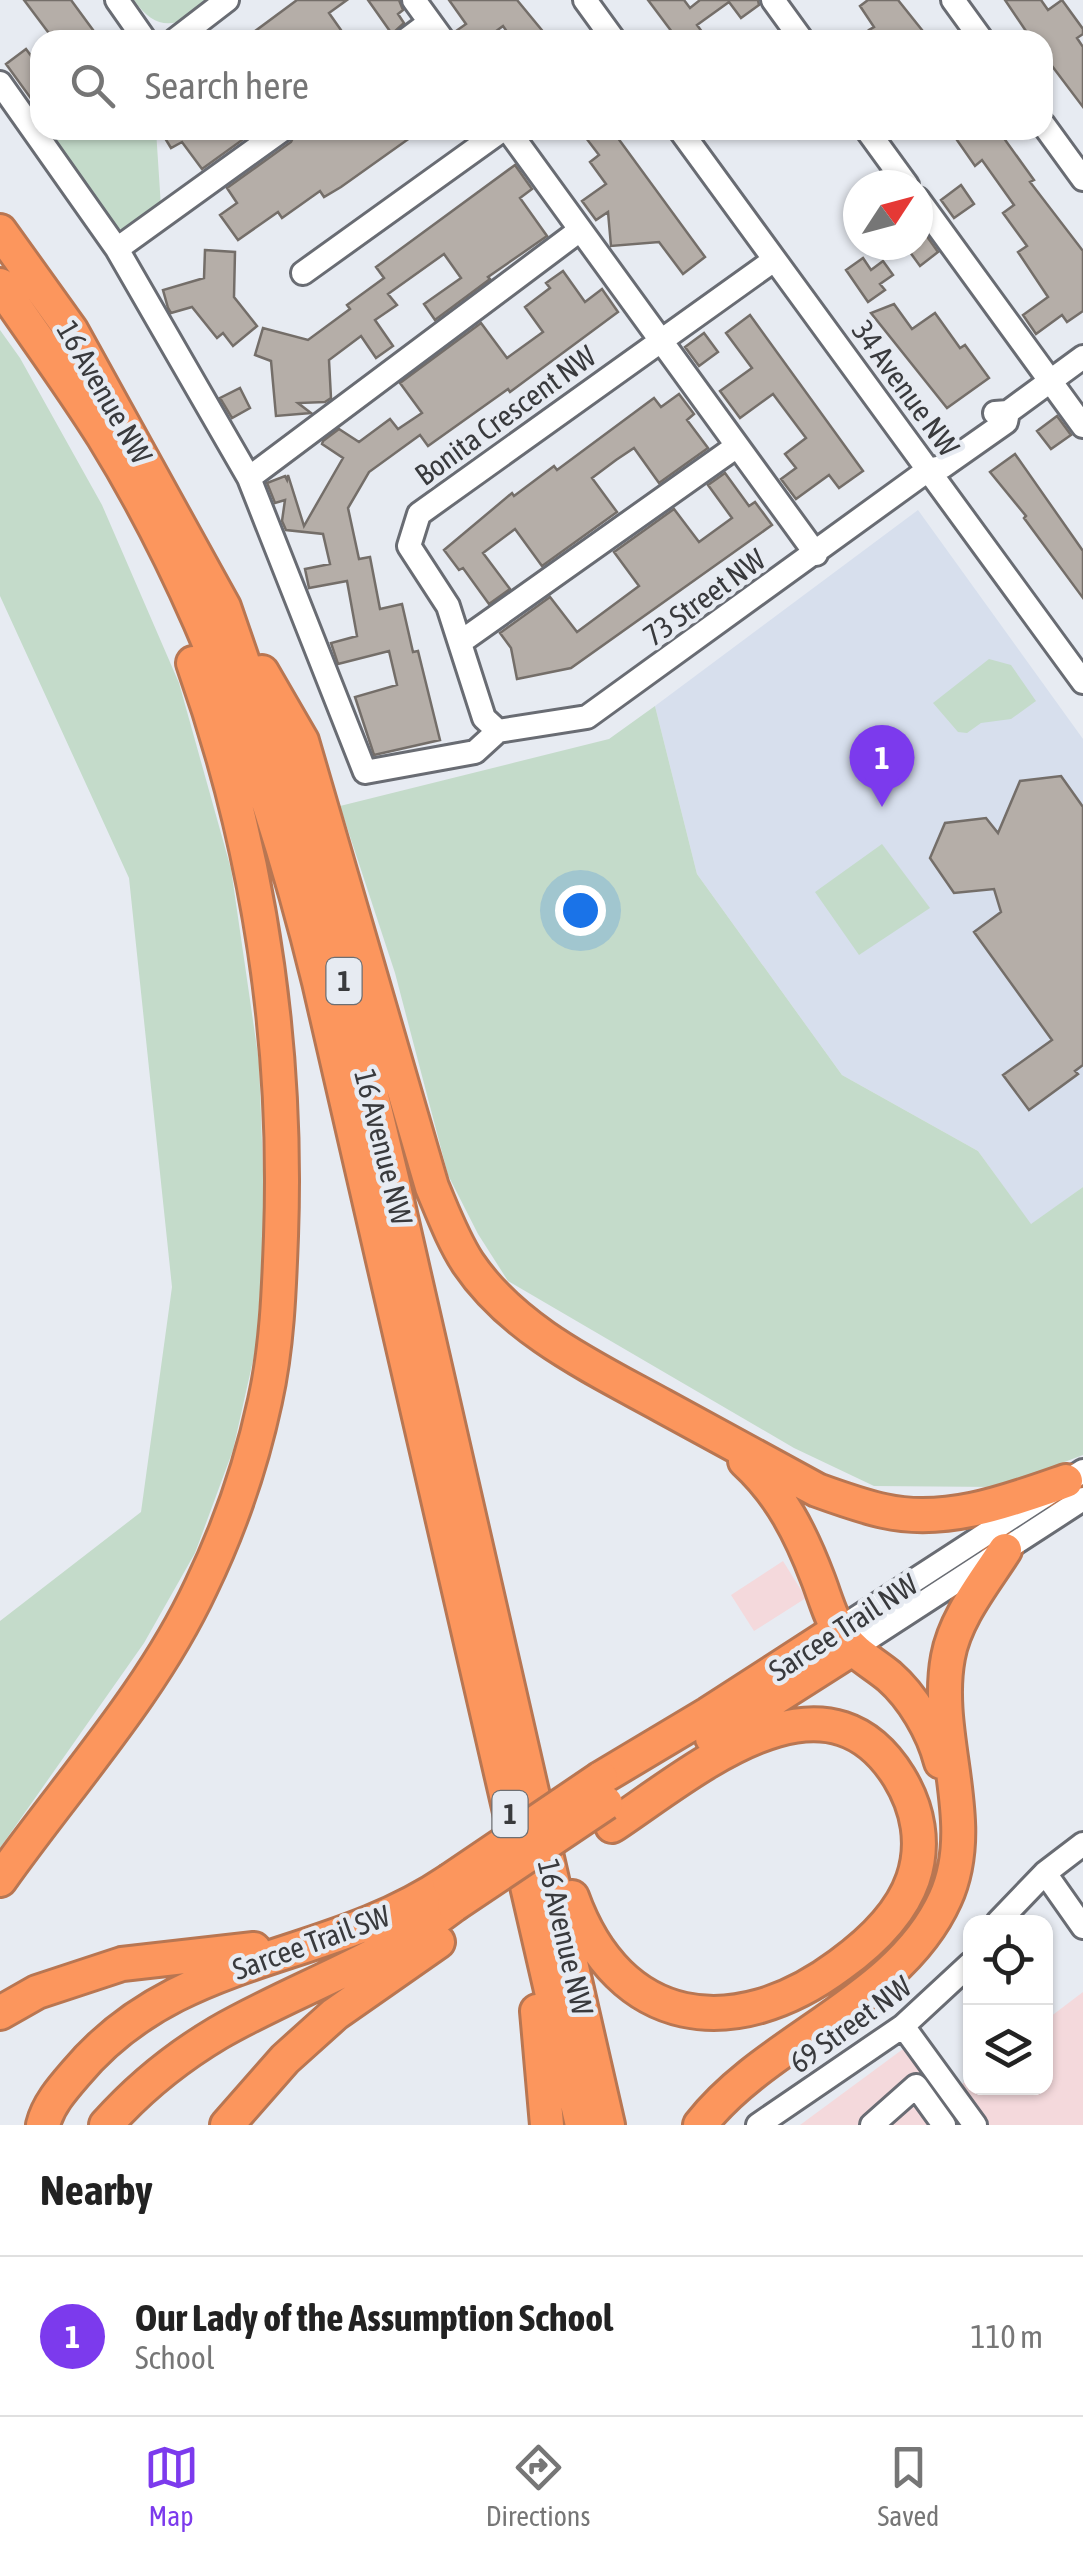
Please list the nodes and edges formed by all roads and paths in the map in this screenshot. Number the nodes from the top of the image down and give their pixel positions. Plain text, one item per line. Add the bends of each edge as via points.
1 (117, 0) edge
2 (227, 0) edge
3 (414, 0) edge
4 (585, 0) edge
5 (772, 0) edge
6 (952, 0) edge
7 (138, 30) edge
8 (188, 30) edge
9 (436, 30) edge
10 (607, 30) edge
11 (794, 30) edge
12 (974, 30) edge
13 (0, 83) edge
14 (30, 126) edge
15 (1053, 138) edge
16 (40, 140) edge
17 (268, 140) edge
18 (491, 140) edge
19 (512, 140) edge
20 (687, 140) edge
21 (875, 140) edge
22 (897, 170) edge
23 (1083, 178) edge
24 (933, 221) edge
25 (0, 230) edge
26 (580, 230) junction
27 (117, 249) junction
28 (774, 260) junction
29 (303, 273) dead end
30 (0, 285) edge
31 (662, 340) junction
32 (1083, 357) edge
33 (1050, 381) junction
34 (1083, 426) edge
35 (737, 446) junction
36 (928, 470) junction
37 (249, 478) junction
38 (816, 554) junction
39 (224, 607) junction
40 (462, 642) junction
41 (1083, 682) edge
42 (498, 731) junction
43 (649, 1398) junction
44 (1078, 1484) edge
45 (1005, 1550) junction
46 (845, 1640) junction
47 (521, 1799) junction
48 (606, 1802) junction
49 (959, 1829) junction
50 (1083, 1844) edge
51 (1045, 1873) junction
52 (0, 1880) edge
53 (454, 1905) junction
54 (1005, 1915) edge
55 (1083, 1927) edge
56 (333, 1936) junction
57 (963, 1970) edge
58 (0, 2014) edge
59 (903, 2026) junction
60 (42, 2123) edge
61 (106, 2125) edge
62 (227, 2125) edge
63 (547, 2125) edge
64 (582, 2125) edge
65 (608, 2125) edge
66 (700, 2125) edge
67 (758, 2125) edge
68 (872, 2125) edge
69 (944, 2125) edge
70 (975, 2125) edge

1 - 7 street
2 - 8 street
3 - 9 street
4 - 10 street
5 - 11 street
6 - 12 street
13 - 14 street
15 - 23 street
16 - 27 street
17 - 27 street
18 - 29 street
19 - 26 street
20 - 28 street, 34 Avenue NW
21 - 22 street
24 - 33 street
25 - 39 highway, 16 Avenue NW / 1 via 71,330
26 - 31 street
26 - 37 street
27 - 37 street
28 - 31 street, Bonita Crescent NW
28 - 36 street, 34 Avenue NW
30 - 47 highway, 16 Avenue NW / 1 via 138,499 197,619 261,781 319,982
30 - 52 highway via 120,492 200,682 251,862 282,1104 278,1314 266,1400 235,1511 176,1636
31 - 35 street
31 - 40 street, Bonita Crescent NW via 419,514 409,546 448,606
32 - 33 street, 73 Street NW
33 - 34 street
33 - 36 street, 73 Street NW via 1008,412 1006,422
35 - 38 street
35 - 40 street
36 - 38 street, 73 Street NW
36 - 41 street, 34 Avenue NW
37 - 42 street via 366,772 475,752
38 - 42 street, 73 Street NW via 587,717
39 - 43 highway via 302,741 432,1187 456,1241 491,1290 535,1329
39 - 47 highway, 16 Avenue NW / 1 via 324,897
40 - 42 street, Bonita Crescent NW via 484,718
43 - 44 highway via 817,1490 886,1512 968,1510
43 - 46 highway via 730,1448 770,1487 798,1532
44 - 45 street, Sarcee Trail NW
44 - 46 street, Sarcee Trail NW
45 - 46 street, Sarcee Trail NW
45 - 49 highway via 949,1653 945,1697
46 - 48 highway, Sarcee Trail NW
46 - 49 highway via 904,1693 930,1732
47 - 48 highway via 598,1952 635,1990 694,2013 752,2008 831,1972 888,1921 918,1860 917,1819 896,1774 866,1742 823,1724 772,1729
47 - 63 highway
47 - 64 highway, 16 Avenue NW / 1
47 - 65 highway, 16 Avenue NW / 1
48 - 53 highway, Sarcee Trail SW, bridge
48 - 53 highway
49 - 66 highway via 946,1898 911,1948 874,1984 733,2090
50 - 51 street
51 - 54 street
51 - 55 street
53 - 56 highway, Sarcee Trail SW via 391,1915
53 - 61 highway, Sarcee Trail SW via 368,1960 206,2040 146,2084
53 - 62 highway via 286,2059
56 - 58 highway via 122,1964 36,1992
56 - 60 highway, Sarcee Trail SW via 201,1981 143,2011 89,2057
57 - 59 street, 69 Street NW
59 - 67 street, 69 Street NW
59 - 70 street
68 - 69 street via 916,2086

